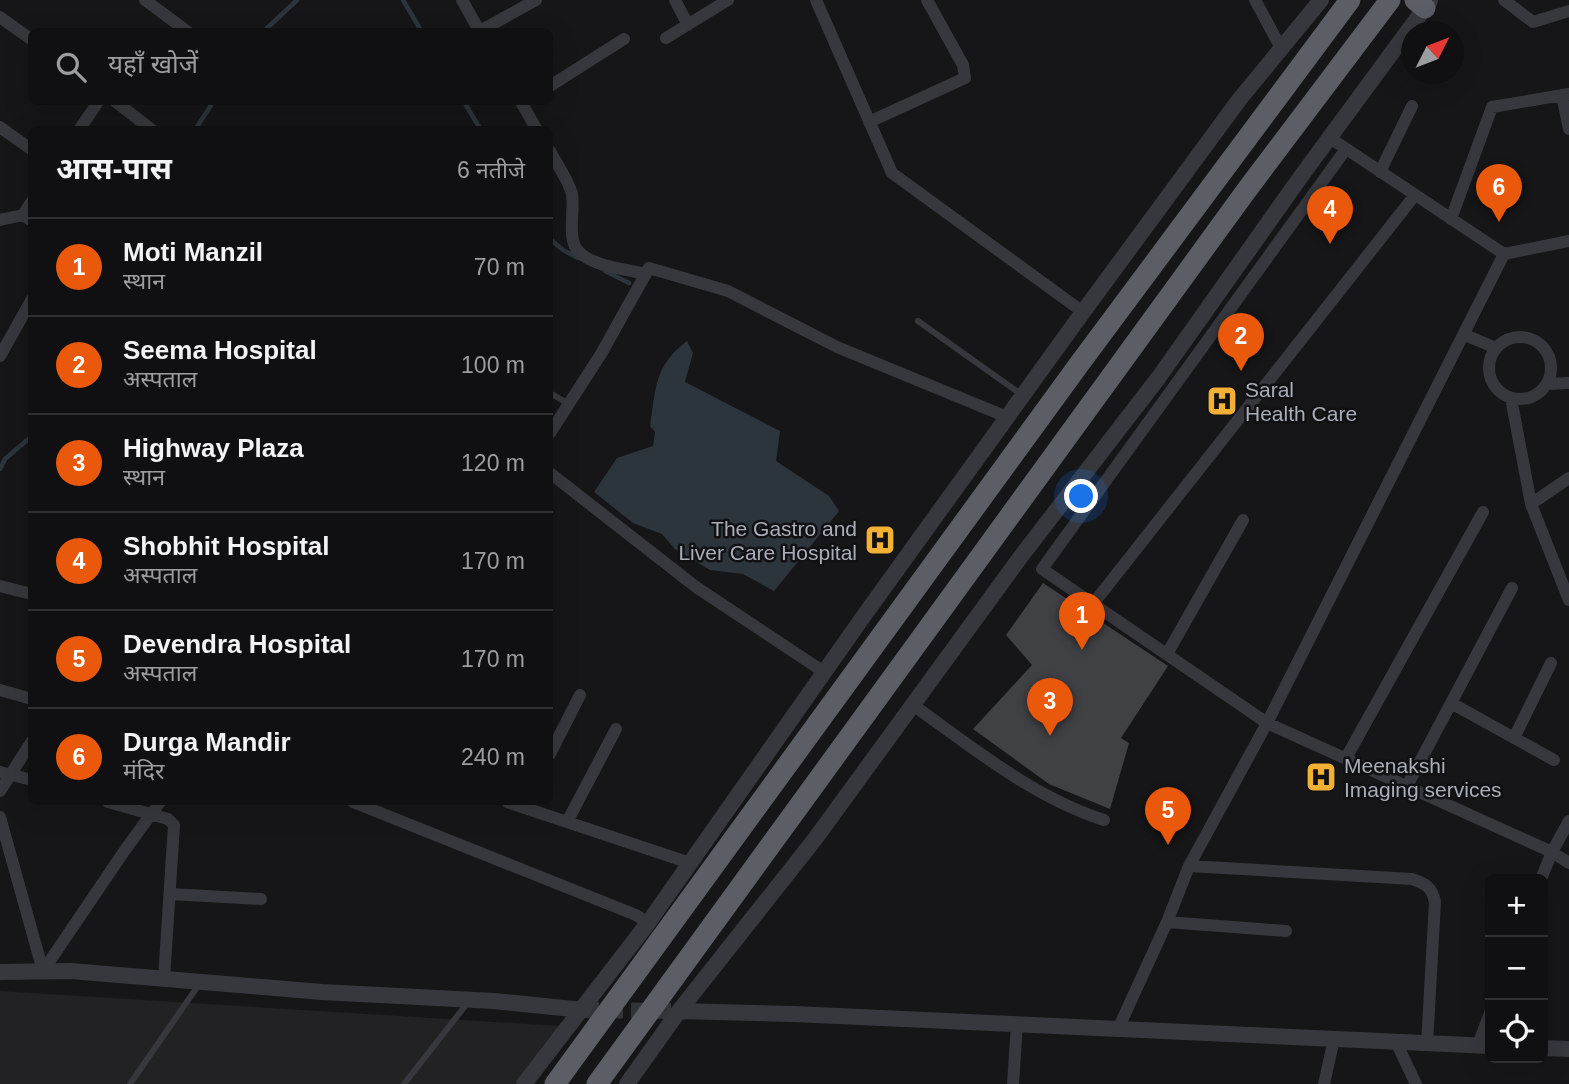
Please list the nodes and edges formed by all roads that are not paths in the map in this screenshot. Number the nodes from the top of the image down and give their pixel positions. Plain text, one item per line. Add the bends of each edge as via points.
1 (145, 0) edge
2 (462, 0) edge
3 (536, 0) edge
4 (675, 0) edge
5 (728, 0) edge
6 (816, 0) edge
7 (927, 0) edge
8 (1255, 0) edge
9 (1321, 0) edge
10 (1350, 0) edge
11 (1390, 0) edge
12 (1504, 0) edge
13 (1424, 3) edge
14 (1569, 11) edge
15 (0, 18) edge
16 (688, 25) junction
17 (183, 28) edge
18 (478, 28) edge
19 (485, 28) edge
20 (28, 37) edge
21 (666, 38) dead end
22 (624, 39) dead end
23 (1281, 48) junction
24 (553, 84) edge
25 (1566, 95) edge
26 (96, 105) edge
27 (120, 105) edge
28 (524, 105) edge
29 (1412, 106) dead end
30 (869, 122) junction
31 (82, 126) edge
32 (147, 126) edge
33 (535, 126) edge
34 (0, 127) edge
35 (1569, 129) edge
36 (1330, 138) junction
37 (28, 147) edge
38 (1346, 149) junction
39 (553, 157) edge
40 (1380, 172) junction
41 (1415, 195) junction
42 (27, 218) edge
43 (1451, 219) junction
44 (0, 220) edge
45 (1569, 241) edge
46 (1504, 254) junction
47 (646, 274) junction
48 (28, 306) edge
49 (1083, 312) junction
50 (918, 321) dead end
51 (1465, 335) junction
52 (1496, 348) junction
53 (0, 356) edge
54 (1569, 383) edge
55 (1547, 384) junction
56 (553, 395) edge
57 (1023, 396) junction
58 (1511, 398) junction
59 (569, 404) junction
60 (1007, 417) junction
61 (553, 428) edge
62 (553, 475) edge
63 (1569, 478) edge
64 (1531, 504) junction
65 (1483, 512) dead end
66 (1243, 520) dead end
67 (0, 586) edge
68 (1512, 588) dead end
69 (28, 593) edge
70 (1569, 600) edge
71 (1093, 604) junction
72 (1167, 654) junction
73 (1550, 663) dead end
74 (824, 672) junction
75 (0, 690) edge
76 (580, 695) dead end
77 (28, 698) edge
78 (1451, 703) junction
79 (913, 705) junction
80 (1267, 723) junction
81 (616, 729) dead end
82 (1514, 738) junction
83 (28, 746) edge
84 (553, 748) edge
85 (1346, 758) junction
86 (1554, 760) dead end
87 (5, 773) edge
88 (28, 779) edge
89 (1407, 786) junction
90 (0, 790) edge
91 (119, 805) edge
92 (158, 805) edge
93 (523, 805) edge
94 (378, 806) edge
95 (152, 814) junction
96 (0, 817) edge
97 (1104, 820) dead end
98 (1569, 821) edge
99 (568, 822) junction
100 (1552, 852) junction
101 (690, 863) junction
102 (1569, 863) edge
103 (1189, 866) junction
104 (1543, 874) edge
105 (170, 894) junction
106 (261, 899) dead end
107 (1167, 922) junction
108 (648, 923) junction
109 (1286, 931) dead end
110 (43, 971) junction
111 (0, 972) edge
112 (164, 979) junction
113 (201, 982) junction
114 (471, 999) junction
115 (583, 1010) junction
116 (678, 1012) junction
117 (1017, 1024) junction
118 (1118, 1029) junction
119 (1334, 1039) junction
120 (1395, 1042) junction
121 (1427, 1044) junction
122 (1484, 1046) edge
123 (1548, 1048) edge
124 (1569, 1049) edge
125 (130, 1084) edge
126 (404, 1084) edge
127 (524, 1084) edge
128 (555, 1084) edge
129 (597, 1084) edge
130 (627, 1084) edge
131 (1013, 1084) edge
132 (1324, 1084) edge
133 (1416, 1084) edge

1 - 17 street
2 - 18 street
3 - 19 street
4 - 16 street
5 - 16 street
6 - 30 street
7 - 30 street via 963,65 965,78
8 - 23 street
9 - 23 street
10 - 128 highway
11 - 129 highway
12 - 14 street via 1533,22
13 - 36 street
15 - 20 street
16 - 21 street
22 - 24 street
23 - 49 street
25 - 35 street
25 - 43 street via 1492,107
26 - 31 street
27 - 32 street
28 - 33 street
29 - 40 street
30 - 49 street via 892,173
34 - 37 street
36 - 38 street
36 - 79 street via 1160,377
38 - 40 street
38 - 71 street via 1042,569
39 - 47 street via 572,195 577,250 590,260
40 - 41 street
41 - 43 street
41 - 71 street
42 - 44 street
43 - 46 street
45 - 46 street
46 - 51 street
47 - 59 street
47 - 60 street via 649,268 728,291 837,347
48 - 53 street
49 - 57 street
50 - 57 lane
51 - 52 street
51 - 80 street
52 - 55 street via 1512,338 1528,338 1543,346 1550,360
52 - 58 street via 1489,373 1496,388
54 - 55 street
55 - 58 street via 1527,399
56 - 59 lane
57 - 60 street
58 - 64 street
59 - 61 street
60 - 74 street
62 - 74 street via 696,587
63 - 64 street
64 - 70 street
65 - 85 street
66 - 72 street
67 - 69 street
68 - 78 street
71 - 72 street
72 - 80 street
73 - 82 street
74 - 101 street
75 - 77 street
76 - 84 street
78 - 82 street
78 - 89 street
79 - 97 street via 1071,810
79 - 116 street
80 - 85 street
80 - 103 street
81 - 99 street
82 - 86 street
83 - 87 street
85 - 89 street
87 - 88 street
87 - 90 street
89 - 100 street
91 - 95 street
92 - 95 street
93 - 99 street
94 - 108 street
95 - 105 street via 174,825
95 - 110 street
96 - 110 street
98 - 100 street
99 - 101 street
100 - 102 street
100 - 104 street
101 - 108 street
103 - 107 street
103 - 121 street via 1412,879 1425,884 1433,891 1435,902
105 - 106 street
105 - 112 street
107 - 109 street
107 - 118 street
108 - 115 street
110 - 111 street
110 - 112 street
112 - 113 street
113 - 114 street
113 - 125 lane
114 - 115 street
114 - 126 lane
115 - 127 street
116 - 117 street
116 - 130 street
117 - 118 street
117 - 131 street
118 - 119 street
119 - 120 street
119 - 132 street
120 - 121 street
120 - 133 street
121 - 122 street
123 - 124 street

